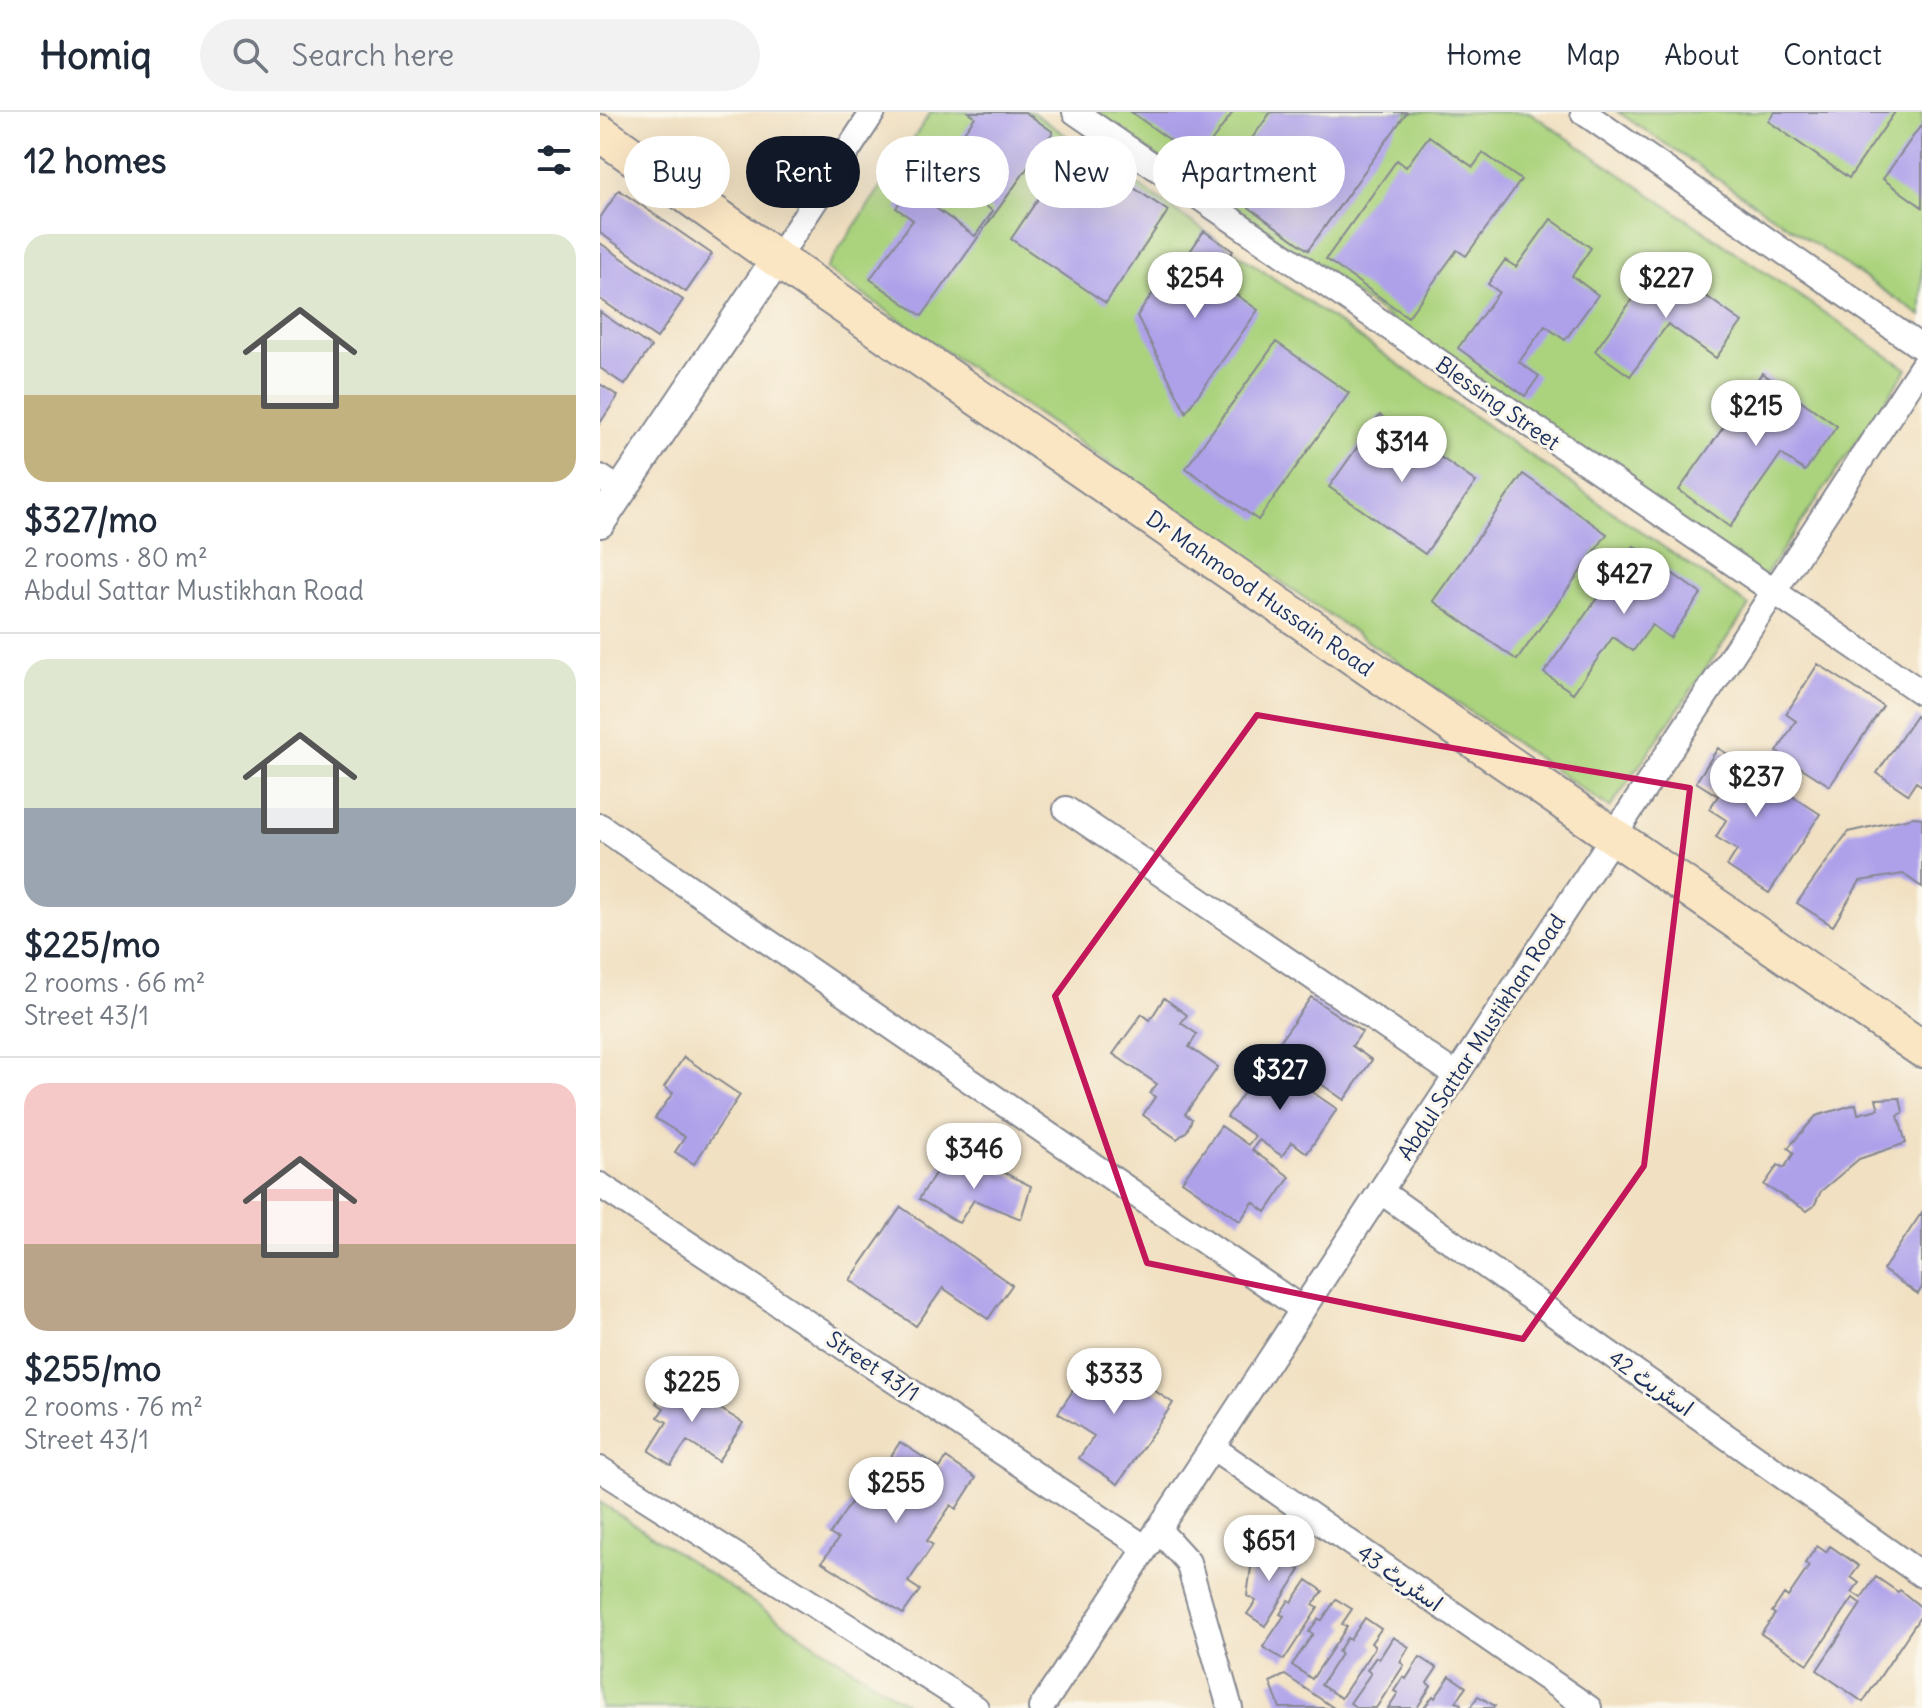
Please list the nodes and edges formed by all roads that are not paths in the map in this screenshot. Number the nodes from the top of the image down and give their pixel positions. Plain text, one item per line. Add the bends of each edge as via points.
1 (873, 112) edge
2 (1075, 112) edge
3 (1583, 112) edge
4 (600, 133) edge
5 (777, 259) junction
6 (1922, 348) edge
7 (1922, 366) edge
8 (610, 484) edge
9 (600, 522) edge
10 (1773, 593) junction
11 (1922, 693) edge
12 (1066, 809) dead end
13 (600, 826) edge
14 (1613, 837) junction
15 (1922, 1049) edge
16 (1456, 1075) junction
17 (600, 1185) edge
18 (1380, 1191) junction
19 (1302, 1309) junction
20 (1212, 1447) junction
21 (600, 1469) edge
22 (1152, 1538) junction
23 (1922, 1575) edge
24 (976, 1708) edge
25 (1041, 1708) edge
26 (1230, 1708) edge
27 (1589, 1708) edge

1 - 5 street
2 - 10 street, Blessing Street
3 - 6 street
4 - 5 main road, Dr Mahmood Hussain Road
5 - 8 street
5 - 14 main road, Dr Mahmood Hussain Road
7 - 10 street, Abdul Sattar Mustikhan Road
8 - 9 street
10 - 11 street, Blessing Street
10 - 14 street, Abdul Sattar Mustikhan Road
12 - 16 street
13 - 19 street
14 - 15 main road, Dr Mahmood Hussain Road
14 - 16 street, Abdul Sattar Mustikhan Road
16 - 18 street, Abdul Sattar Mustikhan Road
17 - 22 street, Street 43/1
18 - 19 street, Abdul Sattar Mustikhan Road
18 - 23 street, اسٹریٹ 42
19 - 20 street, Abdul Sattar Mustikhan Road
20 - 22 street, Abdul Sattar Mustikhan Road
20 - 27 street, اسٹریٹ 43
21 - 24 street
22 - 25 street, Abdul Sattar Mustikhan Road
22 - 26 street, Street 43/1 via 1188,1562

